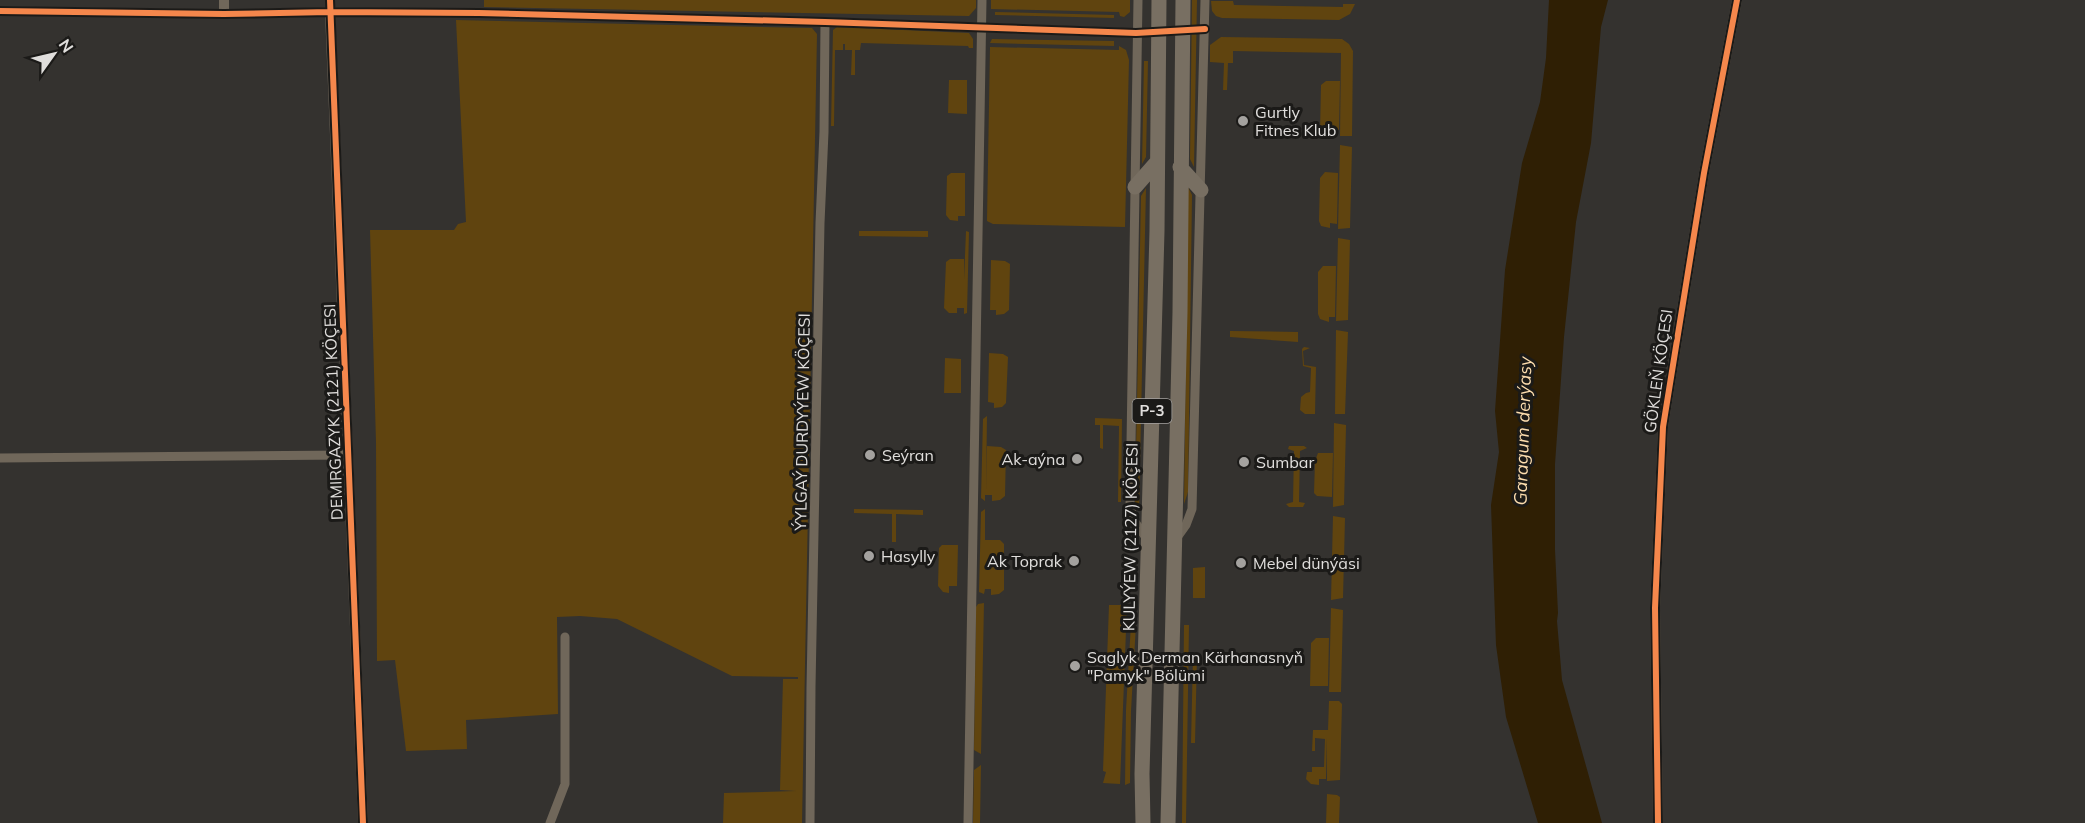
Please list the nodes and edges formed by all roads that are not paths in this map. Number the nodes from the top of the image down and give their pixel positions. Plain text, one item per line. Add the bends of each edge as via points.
1 (224, 0) edge
2 (330, 0) edge
3 (982, 0) edge
4 (1138, 0) edge
5 (1159, 0) edge
6 (1183, 0) edge
7 (1205, 0) edge
8 (1737, 0) edge
9 (0, 11) edge
10 (330, 12) junction
11 (224, 14) junction
12 (825, 22) junction
13 (981, 27) junction
14 (1204, 29) junction
15 (1182, 31) junction
16 (1157, 32) junction
17 (1136, 33) junction
18 (1157, 162) junction
19 (1180, 167) junction
20 (1135, 187) junction
21 (1201, 190) junction
22 (348, 455) junction
23 (0, 458) edge
24 (1148, 541) junction
25 (1173, 543) junction
26 (565, 637) dead end
27 (1143, 822) edge
28 (363, 823) edge
29 (550, 823) edge
30 (810, 823) edge
31 (968, 823) edge
32 (1168, 823) edge
33 (1658, 823) edge

1 - 11 street
2 - 10 street, DEMIRGAZYK (2121) KÖÇESI
3 - 13 street
4 - 17 street
5 - 16 highway, KULYÝEW (2127) KÖÇESI / P-3
6 - 15 highway, P-3
7 - 14 street
8 - 33 street, GÖKLEŇ KÖÇESI via 1663,427 1655,608
9 - 11 street
10 - 11 street
10 - 12 street
10 - 22 street, DEMIRGAZYK (2121) KÖÇESI
12 - 13 street
12 - 30 street, ÝYLGAÝ DURDYÝEW KÖÇESI
13 - 17 street
13 - 31 street
14 - 15 street
14 - 21 street
15 - 16 street
15 - 19 highway, P-3
16 - 17 street
16 - 18 highway, KULYÝEW (2127) KÖÇESI / P-3
17 - 20 street
18 - 20 highway
18 - 24 highway, KULYÝEW (2127) KÖÇESI / P-3
19 - 21 highway
19 - 25 highway, P-3
20 - 24 street via 1130,507
21 - 25 street via 1192,509
22 - 23 street
22 - 28 street, DEMIRGAZYK (2121) KÖÇESI
24 - 27 highway, KULYÝEW (2127) KÖÇESI / P-3
25 - 32 highway, P-3
26 - 29 street via 565,784

